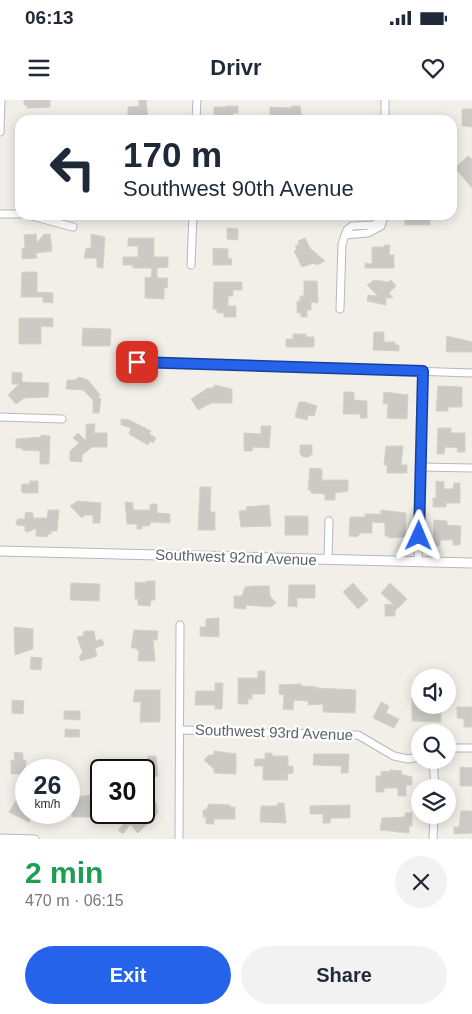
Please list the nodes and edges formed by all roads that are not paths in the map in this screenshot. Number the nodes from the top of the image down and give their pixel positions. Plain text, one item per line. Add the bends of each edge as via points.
1 (1, 100) edge
2 (197, 100) edge
3 (385, 100) edge
4 (196, 115) edge
5 (385, 115) edge
6 (0, 132) edge
7 (0, 214) edge
8 (15, 214) edge
9 (47, 220) edge
10 (193, 220) edge
11 (382, 220) edge
12 (73, 227) dead end
13 (191, 266) dead end
14 (340, 309) dead end
15 (137, 362) dead end
16 (423, 371) junction
17 (472, 373) edge
18 (0, 417) edge
19 (62, 419) dead end
20 (421, 467) junction
21 (472, 468) edge
22 (329, 521) dead end
23 (0, 552) edge
24 (328, 560) junction
25 (418, 562) junction
26 (472, 563) edge
27 (180, 625) dead end
28 (180, 730) junction
29 (456, 748) edge
30 (472, 748) edge
31 (411, 758) edge
32 (434, 824) edge
33 (0, 838) edge
34 (35, 839) edge
35 (179, 839) edge
36 (433, 839) edge

1 - 6 street
2 - 4 street
3 - 5 street
7 - 8 street
9 - 12 street
10 - 13 street
11 - 14 street via 381,226 372,232 345,235
15 - 16 street
16 - 17 street
16 - 20 street
18 - 19 street
20 - 21 street
20 - 25 street
22 - 24 street
23 - 24 street, Southwest 92nd Avenue
24 - 25 street, Southwest 92nd Avenue
25 - 26 street, Southwest 92nd Avenue
27 - 28 street
28 - 31 street, Southwest 93rd Avenue via 358,734 394,756
28 - 35 street
29 - 30 street
32 - 36 street
33 - 34 street

